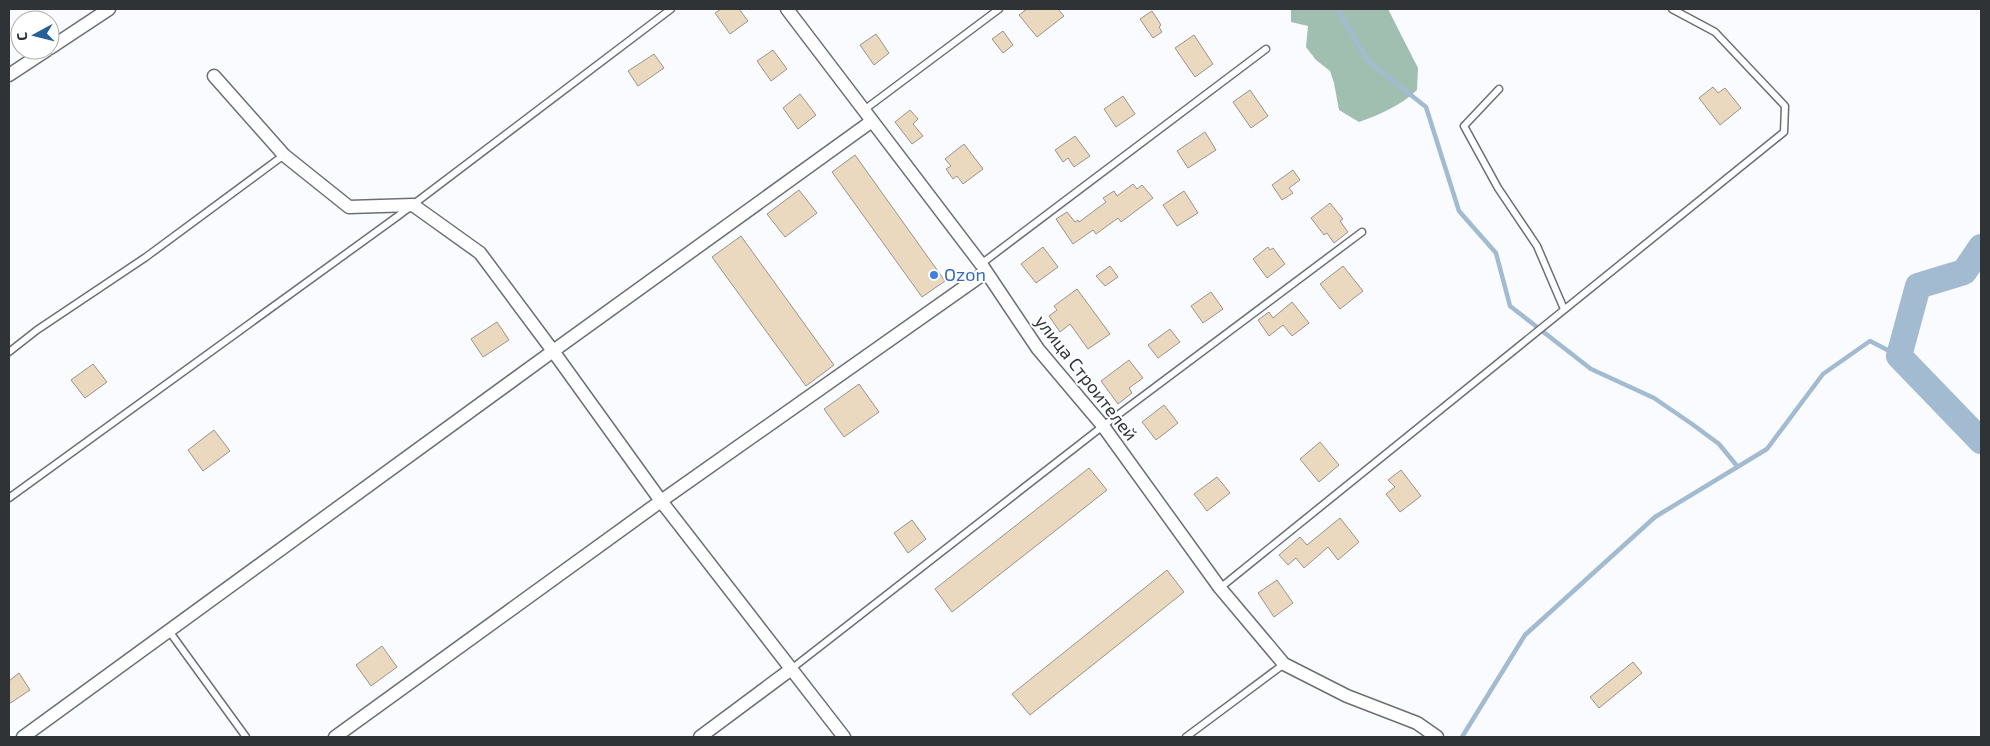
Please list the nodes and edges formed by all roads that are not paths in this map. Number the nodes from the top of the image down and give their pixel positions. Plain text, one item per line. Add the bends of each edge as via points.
1 (109, 9) edge
2 (671, 9) edge
3 (787, 9) edge
4 (999, 9) edge
5 (1672, 9) edge
6 (60, 41) edge
7 (1266, 49) dead end
8 (32, 60) edge
9 (9, 75) edge
10 (214, 76) dead end
11 (1499, 89) dead end
12 (864, 110) junction
13 (872, 121) junction
14 (284, 155) junction
15 (413, 204) junction
16 (1362, 232) dead end
17 (983, 268) junction
18 (1564, 309) junction
19 (553, 351) junction
20 (9, 352) edge
21 (1103, 426) junction
22 (9, 498) edge
23 (661, 500) junction
24 (1220, 588) junction
25 (169, 631) junction
26 (1284, 664) junction
27 (790, 670) junction
28 (23, 737) edge
29 (246, 737) edge
30 (336, 737) edge
31 (700, 737) edge
32 (844, 737) edge
33 (1186, 737) edge
34 (1437, 737) edge

1 - 6 street
2 - 15 lane
3 - 12 street, улица Строителей
4 - 12 lane
5 - 18 lane via 1715,32 1785,106 1784,132
7 - 17 lane
8 - 9 street
10 - 14 street
11 - 18 lane via 1464,126 1498,188 1537,246
12 - 13 street, улица Строителей
13 - 17 street, улица Строителей
13 - 19 street
14 - 15 street via 349,207
14 - 20 lane via 146,257
15 - 19 street via 480,253
15 - 22 lane
16 - 21 lane
17 - 21 street, улица Строителей via 1038,349
17 - 23 street
18 - 24 lane
19 - 23 street
19 - 25 street
21 - 24 street, улица Строителей
21 - 27 lane
23 - 27 street
23 - 30 street
24 - 26 street, улица Строителей
25 - 28 street
25 - 29 lane
26 - 33 lane
26 - 34 street via 1346,696 1417,723
27 - 31 street
27 - 32 street

